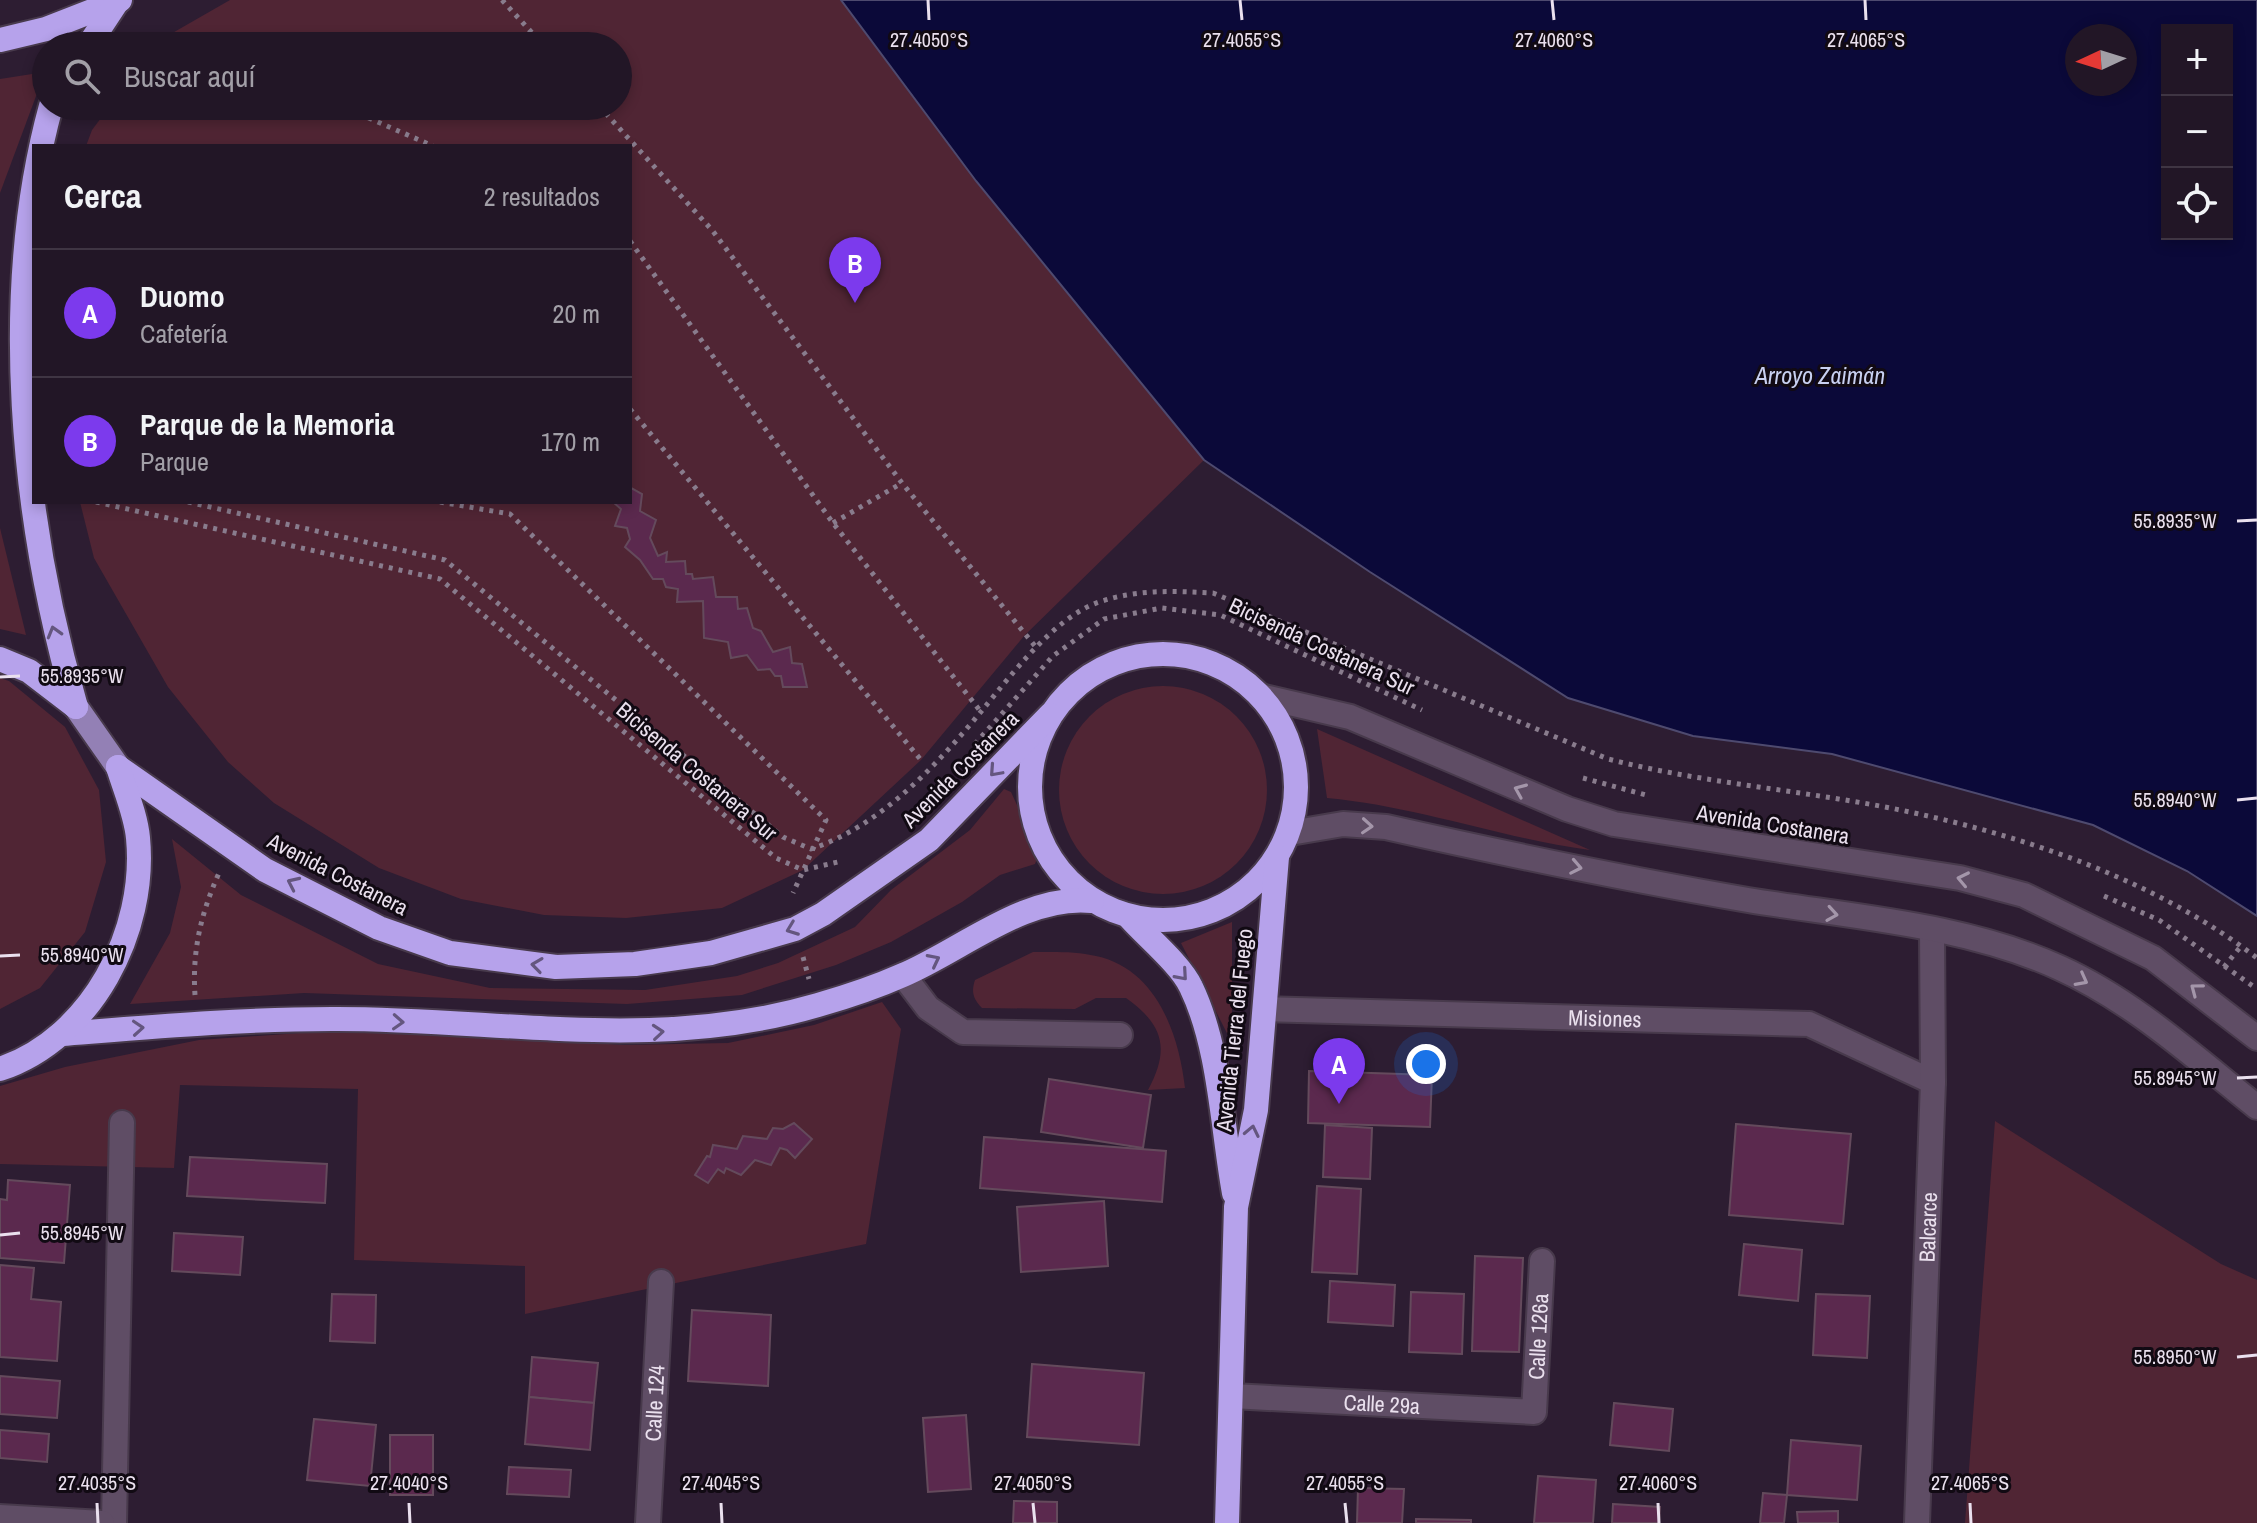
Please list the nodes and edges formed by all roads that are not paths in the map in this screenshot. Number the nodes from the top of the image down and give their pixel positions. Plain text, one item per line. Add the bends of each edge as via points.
1 (118, 1) edge
2 (32, 32) edge
3 (33, 32) edge
4 (98, 32) edge
5 (0, 40) edge
6 (45, 120) edge
7 (35, 144) edge
8 (32, 152) edge
9 (0, 659) edge
10 (1260, 696) junction
11 (76, 707) junction
12 (1050, 715) junction
13 (118, 767) junction
14 (1290, 833) junction
15 (1277, 857) junction
16 (1092, 901) junction
17 (1130, 918) junction
18 (1932, 930) junction
19 (903, 975) junction
20 (1265, 1009) junction
21 (61, 1034) junction
22 (1120, 1035) dead end
23 (2257, 1038) edge
24 (0, 1069) edge
25 (1933, 1082) junction
26 (2257, 1107) edge
27 (122, 1123) dead end
28 (1236, 1207) junction
29 (1542, 1261) dead end
30 (661, 1282) dead end
31 (1232, 1396) junction
32 (1534, 1412) joint
33 (0, 1517) edge
34 (102, 1523) edge
35 (114, 1523) edge
36 (648, 1523) edge
37 (1227, 1523) edge
38 (1917, 1523) edge

1 - 3 highway
1 - 4 highway
2 - 5 highway
7 -> 6 highway
11 -> 8 highway via 16,484 4,368 3,260 16,191
9 - 11 highway via 29,671
10 - 12 highway via 1228,671 1191,656 1150,653 1111,663 1076,685
10 - 14 highway via 1285,734 1296,777
23 -> 10 street, Avenida Costanera via 2153,958 2024,895 1960,878 1614,824 1350,717
11 - 13 main road
12 -> 13 highway, Avenida Costanera via 929,840 823,914 795,929 711,953 635,964 556,967 450,953 379,928 265,870
12 - 16 highway via 1033,754 1029,796 1038,837 1060,874
13 - 21 highway via 138,837 135,910 108,979
14 - 15 highway
14 -> 18 street via 1343,824 1386,827 1743,899
15 - 17 highway via 1249,890 1213,912 1172,921
15 - 20 highway, Avenida Tierra del Fuego
16 - 17 highway
19 -> 16 highway via 1045,906 1071,899
17 -> 28 highway, Avenida Tierra del Fuego via 1190,984 1216,1061
18 - 25 street, Balcarce
18 -> 26 street via 2015,950 2060,968 2115,998
21 -> 19 highway via 333,1019 643,1033 817,1006
19 - 22 street via 928,1008 963,1032
20 - 25 street, Misiones via 1809,1024
28 -> 20 highway, Avenida Tierra del Fuego via 1256,1110
21 - 24 highway
25 - 38 street, Balcarce
27 - 35 street
28 - 31 highway, Avenida Tierra del Fuego
29 - 32 street, Calle 126a
30 - 36 street, Calle 124
31 - 32 street, Calle 29a
31 - 37 highway, Avenida Tierra del Fuego
33 - 34 street

